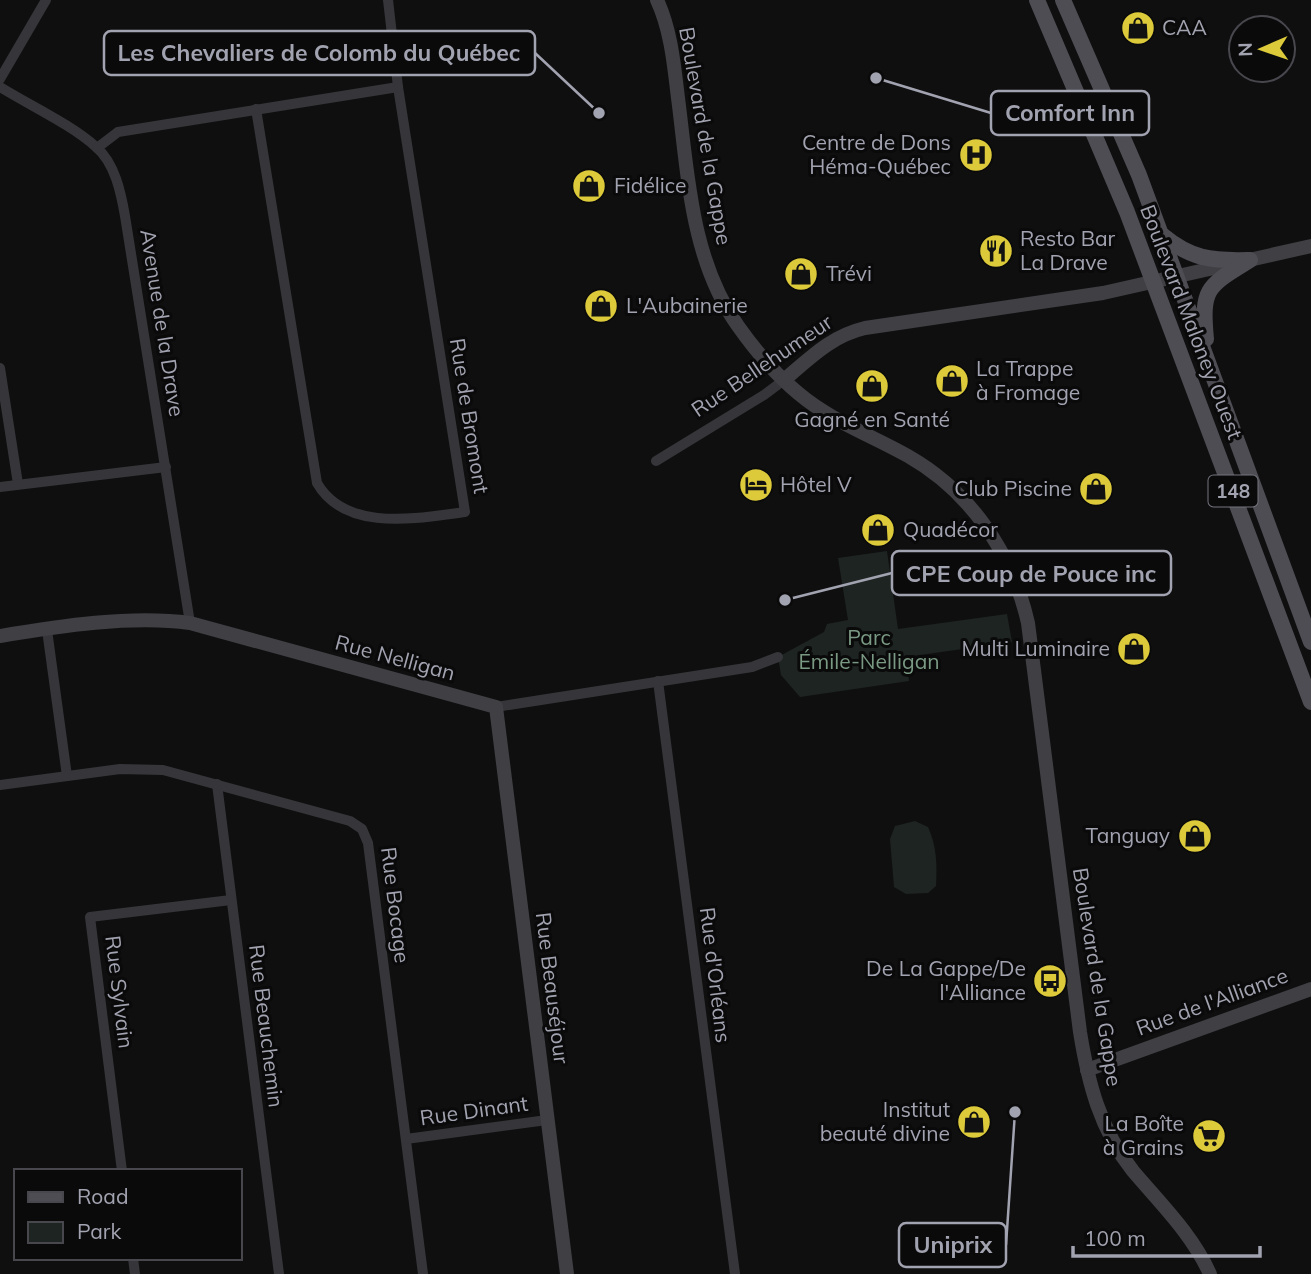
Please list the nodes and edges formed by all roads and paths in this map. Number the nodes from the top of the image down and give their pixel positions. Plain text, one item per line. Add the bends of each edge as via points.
1 (46, 0) edge
2 (388, 0) edge
3 (657, 0) edge
4 (1037, 0) edge
5 (1063, 0) edge
6 (0, 79) edge
7 (0, 87) edge
8 (398, 87) junction
9 (256, 109) junction
10 (97, 148) junction
11 (1161, 235) junction
12 (1311, 246) edge
13 (1250, 260) junction
14 (1177, 276) junction
15 (1153, 281) junction
16 (1208, 362) junction
17 (0, 368) edge
18 (784, 380) junction
19 (656, 461) dead end
20 (166, 467) junction
21 (18, 484) junction
22 (0, 487) edge
23 (190, 623) junction
24 (47, 630) junction
25 (0, 636) edge
26 (1311, 642) edge
27 (778, 657) dead end
28 (658, 681) junction
29 (1311, 702) edge
30 (496, 707) junction
31 (67, 776) junction
32 (217, 784) junction
33 (0, 785) edge
34 (231, 900) junction
35 (1311, 989) edge
36 (1087, 1070) junction
37 (547, 1120) junction
38 (406, 1139) junction
39 (122, 1169) edge
40 (279, 1274) edge
41 (423, 1274) edge
42 (567, 1274) edge
43 (735, 1274) edge
44 (1210, 1274) edge

1 - 6 street
2 - 8 street, Rue de Bromont
3 - 18 street, Boulevard de la Gappe via 674,61 693,213 703,254 729,313
4 - 15 main road, Boulevard Maloney Ouest / 148
5 - 11 main road, Boulevard Maloney Ouest / 148
7 - 10 street, Avenue de la Drave
8 - 9 street
8 - 9 street, Rue de Bromont via 465,512 396,519 353,512 328,499 317,483
9 - 10 street via 118,132
10 - 20 street, Avenue de la Drave via 111,168 122,198
11 - 13 main road via 1195,257
11 - 14 main road, Boulevard Maloney Ouest / 148
12 - 13 street, Rue Bellehumeur
13 - 14 street, Rue Bellehumeur
13 - 16 main road via 1217,280 1206,296
14 - 15 street, Rue Bellehumeur
14 - 16 main road, Boulevard Maloney Ouest / 148
15 - 18 street, Rue Bellehumeur via 846,333
15 - 29 main road, Boulevard Maloney Ouest / 148
16 - 26 main road, Boulevard Maloney Ouest / 148
17 - 21 street
18 - 19 street, Rue Bellehumeur
18 - 36 street, Boulevard de la Gappe via 820,410 906,455 947,484 985,526 1012,572 1028,623
20 - 21 street
20 - 23 street, Avenue de la Drave
21 - 22 street
23 - 24 street, Rue Nelligan via 149,620
23 - 30 street, Rue Nelligan
24 - 25 street, Rue Nelligan
24 - 31 street
27 - 28 street, Rue Nelligan via 752,667
28 - 30 street, Rue Nelligan
28 - 43 street, Rue d'Orléans
30 - 37 street, Rue Beauséjour
31 - 32 street, Rue Bocage via 148,768
31 - 33 street, Rue Bocage
32 - 34 street, Rue Beauchemin
32 - 38 street, Rue Bocage via 350,821 366,835
34 - 39 street, Rue Sylvain via 90,917
34 - 40 street, Rue Beauchemin
35 - 36 street, Rue de l'Alliance
36 - 44 street, Boulevard de la Gappe via 1097,1106 1117,1147 1191,1240
37 - 38 street, Rue Dinant
37 - 42 street, Rue Beauséjour
38 - 41 street, Rue Bocage

